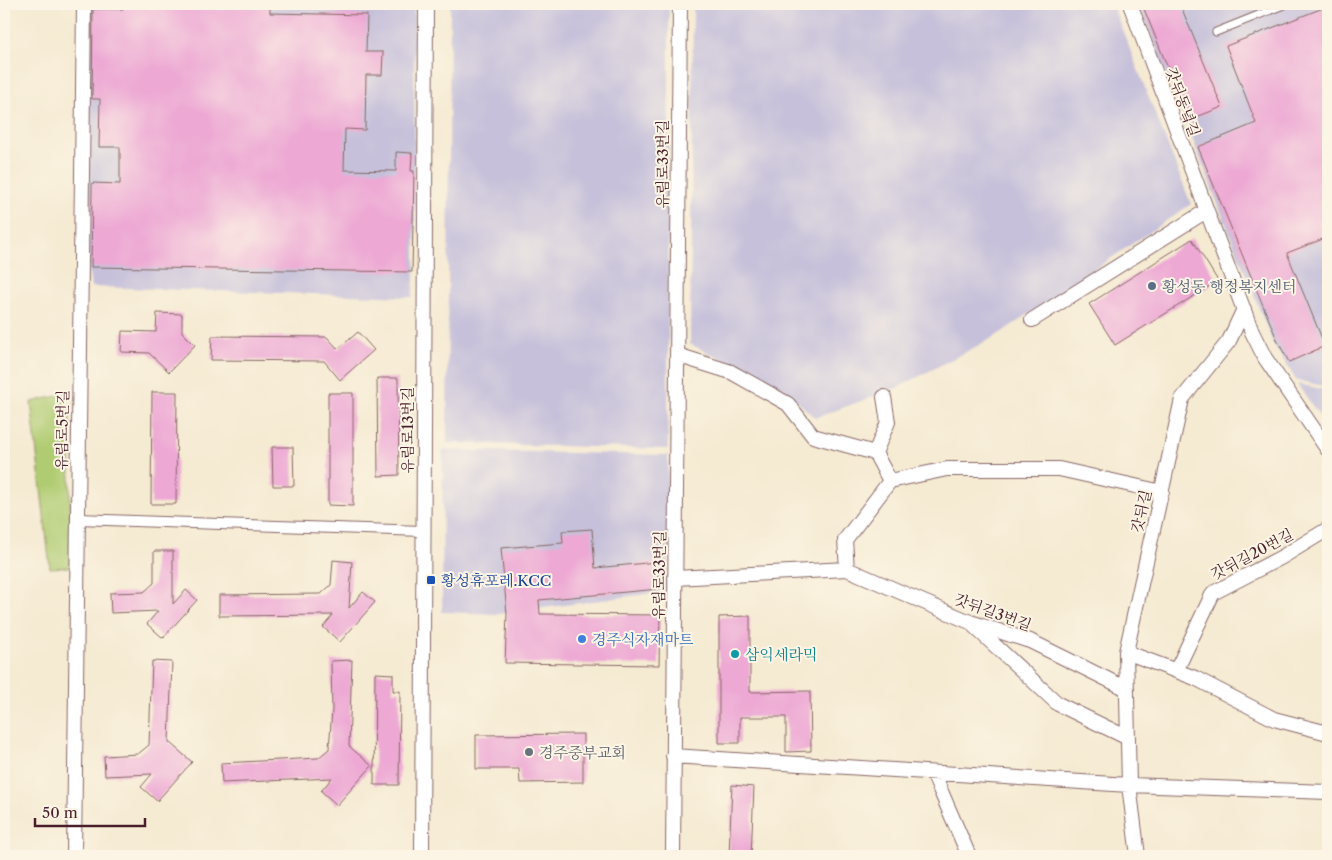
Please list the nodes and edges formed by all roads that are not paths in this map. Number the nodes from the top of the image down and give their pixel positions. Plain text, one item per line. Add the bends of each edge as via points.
1 (84, 4) edge
2 (426, 4) edge
3 (680, 4) edge
4 (1130, 4) edge
5 (1286, 4) edge
6 (1216, 32) dead end
7 (1206, 211) junction
8 (1244, 309) junction
9 (1032, 320) dead end
10 (677, 355) junction
11 (884, 397) dead end
12 (1328, 450) edge
13 (876, 453) junction
14 (890, 481) junction
15 (1162, 492) junction
16 (78, 519) junction
17 (1328, 529) edge
18 (423, 531) junction
19 (847, 570) junction
20 (675, 578) junction
21 (970, 622) junction
22 (1126, 652) junction
23 (1176, 671) junction
24 (1127, 689) junction
25 (1328, 733) edge
26 (1128, 738) junction
27 (673, 756) junction
28 (933, 772) junction
29 (1129, 785) junction
30 (1328, 792) edge
31 (74, 856) edge
32 (422, 856) edge
33 (673, 856) edge
34 (969, 856) edge
35 (1138, 856) edge

1 - 16 street, 유림로5번길
2 - 18 street, 유림로13번길
3 - 10 street, 유림로33번길
4 - 7 street, 갓뒤동녘길
5 - 6 lane
7 - 8 street, 갓뒤동녘길
7 - 9 street
8 - 12 street, 갓뒤동녘길 via 1264,358
8 - 15 street, 갓뒤길 via 1229,340 1182,399
10 - 13 street via 731,372 788,404 813,436
10 - 20 street, 유림로33번길
11 - 13 street via 888,422
13 - 14 street
14 - 15 street via 947,469 1059,469
14 - 19 street via 845,540
15 - 22 street, 갓뒤길
16 - 18 street
16 - 31 street, 유림로5번길
17 - 23 street, 갓뒤길20번길 via 1213,593
18 - 32 street, 유림로13번길
19 - 20 street, 갓뒤길3번길
19 - 21 street, 갓뒤길3번길
20 - 27 street, 유림로33번길
21 - 24 street, 갓뒤길3번길 via 1030,642
21 - 26 street via 1058,704
22 - 23 street
22 - 24 street, 갓뒤길
23 - 25 street via 1274,719
24 - 26 street, 갓뒤길
26 - 29 street, 갓뒤길
27 - 28 street
27 - 33 street, 유림로33번길
28 - 29 street
28 - 34 street
29 - 30 street
29 - 35 street, 갓뒤길

